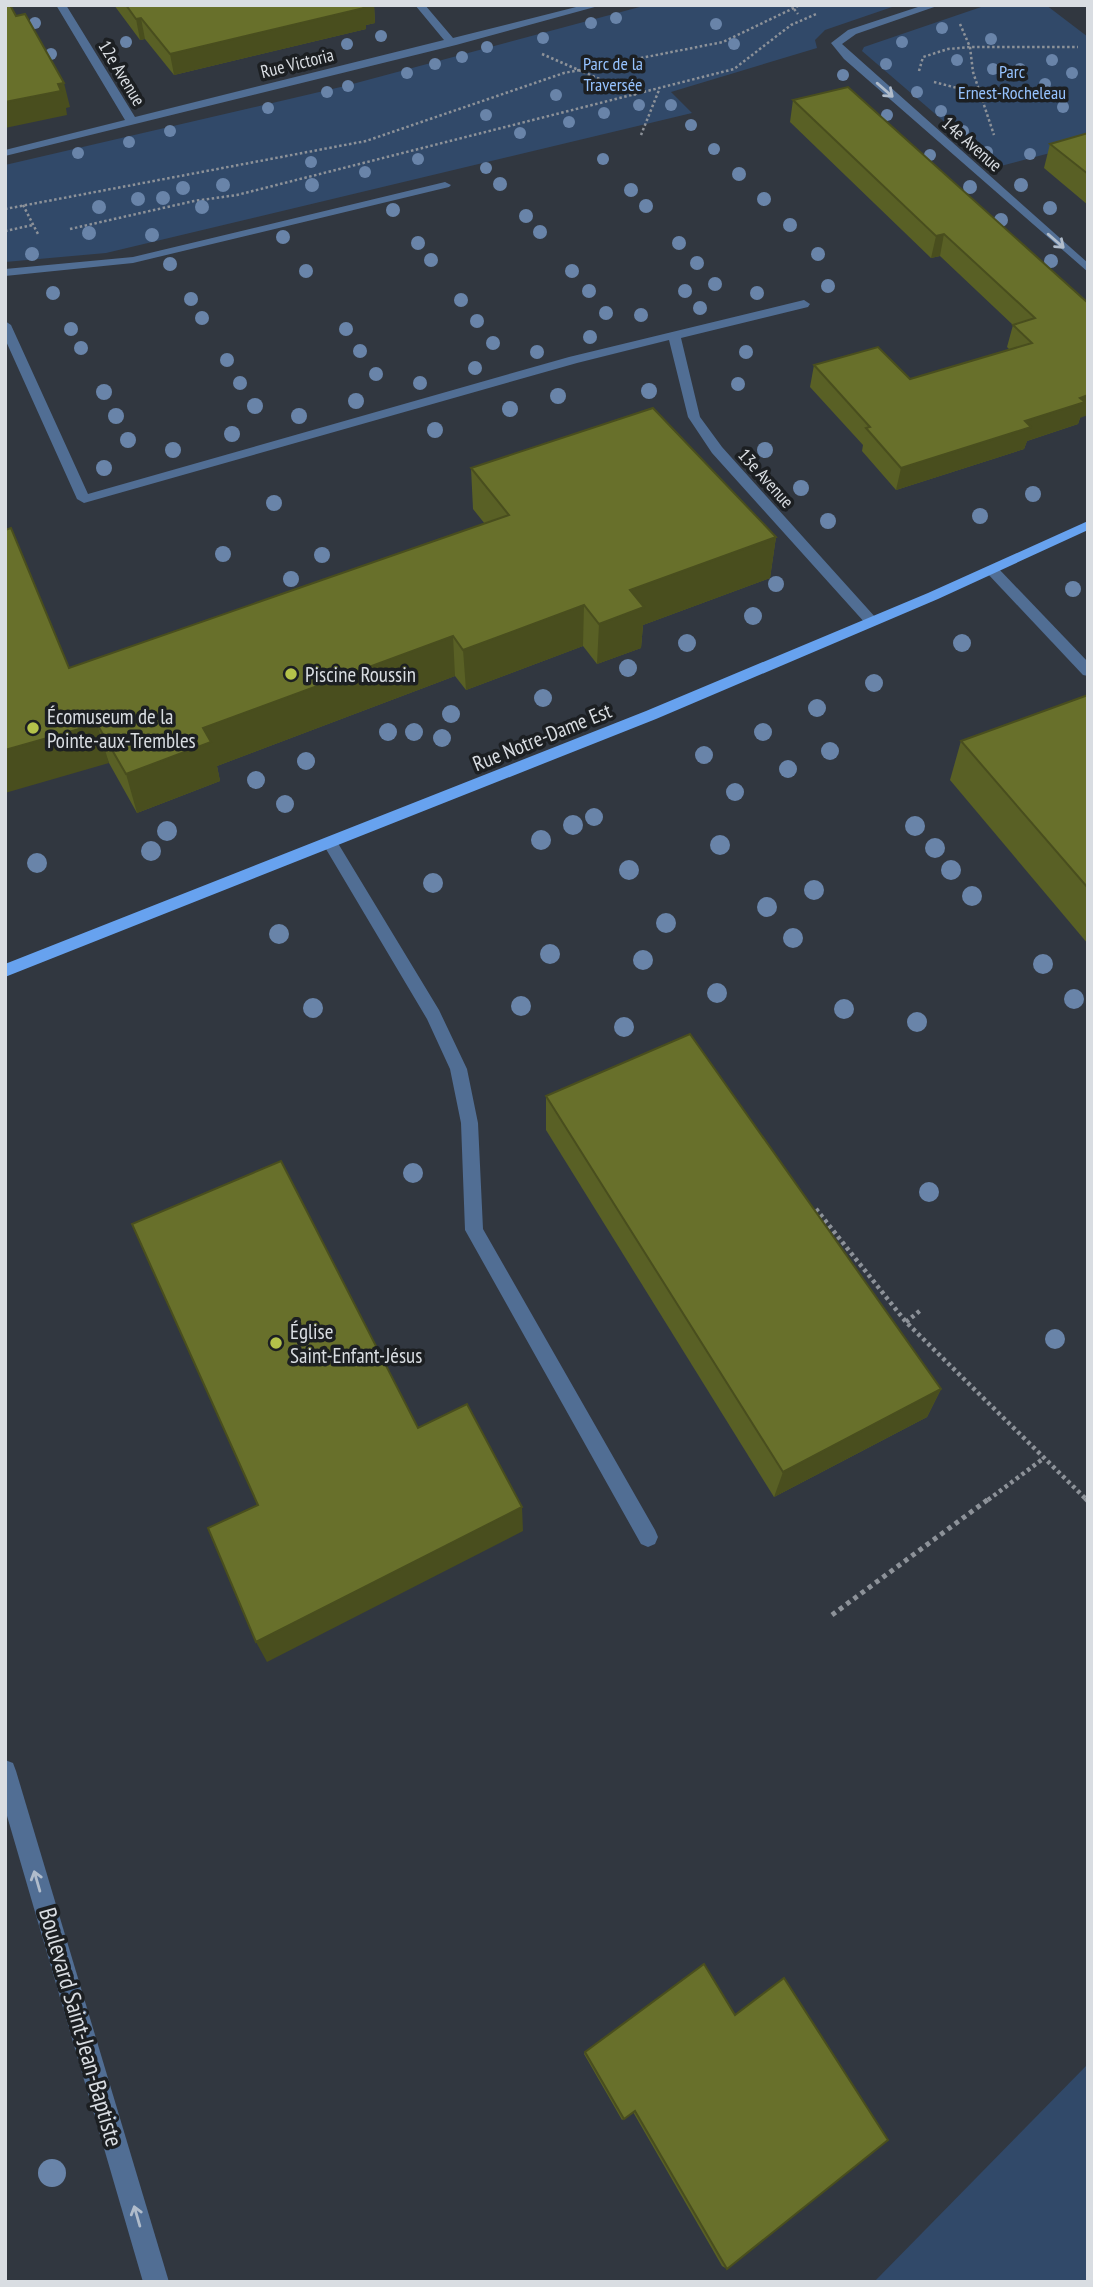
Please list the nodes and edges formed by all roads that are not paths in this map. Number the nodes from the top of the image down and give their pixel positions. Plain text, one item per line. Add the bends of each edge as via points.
1 (61, 5) edge
2 (420, 5) edge
3 (597, 5) edge
4 (935, 5) edge
5 (452, 43) junction
6 (132, 122) junction
7 (5, 153) edge
8 (445, 185) dead end
9 (1088, 269) edge
10 (5, 274) edge
11 (804, 304) dead end
12 (5, 325) edge
13 (674, 335) junction
14 (1088, 525) edge
15 (992, 570) junction
16 (871, 621) junction
17 (1088, 671) edge
18 (331, 844) junction
19 (5, 971) edge
20 (648, 1537) dead end
21 (5, 1771) edge
22 (156, 2282) edge

1 - 6 street, 12e Avenue
2 - 5 street
3 - 5 street, Rue Victoria
4 -> 9 street, 14e Avenue via 852,32 836,43
5 - 6 street, Rue Victoria
6 - 7 street, Rue Victoria
8 - 10 street via 133,260
11 - 13 street
12 - 13 street via 84,499
13 - 16 street, 13e Avenue via 694,417 717,450
14 - 15 main road, Rue Notre-Dame Est
15 - 16 main road, Rue Notre-Dame Est
15 - 17 street
16 - 18 main road, Rue Notre-Dame Est
18 - 19 main road, Rue Notre-Dame Est
18 - 20 street via 439,1025 457,1065 468,1106 474,1230
22 -> 21 street, Boulevard Saint-Jean-Baptiste

